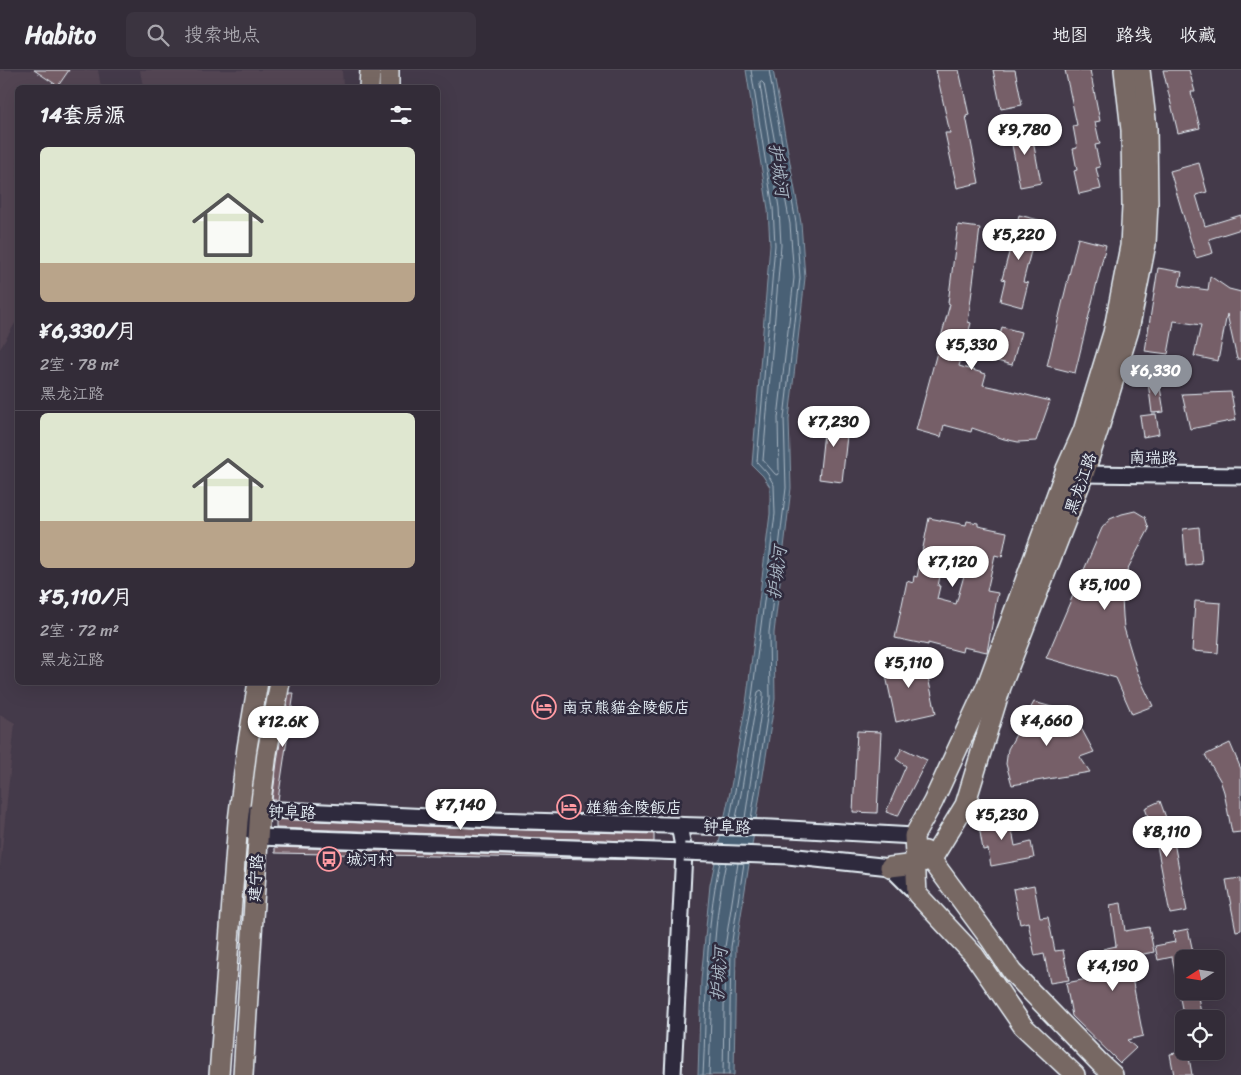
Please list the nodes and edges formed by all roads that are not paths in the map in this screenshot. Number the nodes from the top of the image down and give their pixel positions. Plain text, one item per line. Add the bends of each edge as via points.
1 (370, 70) edge
2 (389, 70) edge
3 (1124, 70) edge
4 (1140, 70) edge
5 (370, 85) edge
6 (389, 85) edge
7 (1075, 471) junction
8 (1241, 476) edge
9 (258, 685) edge
10 (279, 685) edge
11 (260, 809) junction
12 (238, 821) junction
13 (679, 825) junction
14 (258, 836) junction
15 (914, 836) junction
16 (684, 852) junction
17 (924, 862) junction
18 (890, 867) junction
19 (918, 894) junction
20 (220, 1075) edge
21 (243, 1075) edge
22 (673, 1075) edge
23 (1075, 1075) edge
24 (1113, 1075) edge

1 - 5 main road
2 - 6 main road
3 - 7 main road, 黑龙江路 via 1131,130 1130,246 1113,333 1083,431
4 - 7 main road, 黑龙江路 via 1147,128 1146,244 1129,330 1099,428
7 - 8 street, 南瑞路
7 - 15 main road, 黑龙江路 via 987,685
7 - 17 main road, 黑龙江路 via 1001,687 965,805
9 - 12 main road, 建宁路
10 - 11 main road, 建宁路
11 - 12 street, 钟阜路
11 - 13 street, 钟阜路
11 - 14 main road, 建宁路
12 - 14 street, 钟阜路
12 - 20 main road, 建宁路
13 - 15 street, 钟阜路
13 - 16 street
14 - 16 street, 钟阜路
14 - 21 main road, 建宁路
15 - 17 main road
16 - 18 street, 钟阜路, bridge via 788,856
16 - 22 street
17 - 18 main road
17 - 19 main road
17 - 24 main road via 990,939 1012,972
18 - 19 street
19 - 23 main road via 974,955 1024,1026

